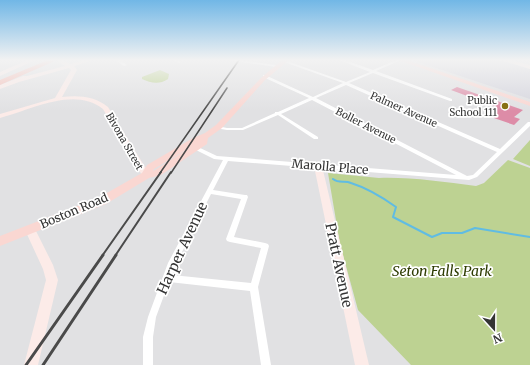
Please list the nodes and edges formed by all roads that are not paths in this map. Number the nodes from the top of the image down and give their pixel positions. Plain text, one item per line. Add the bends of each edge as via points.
1 (16, 77) edge
2 (25, 77) edge
3 (30, 77) edge
4 (70, 77) edge
5 (263, 77) edge
6 (266, 77) edge
7 (328, 77) edge
8 (360, 77) edge
9 (389, 77) edge
10 (450, 77) edge
11 (19, 80) junction
12 (0, 83) edge
13 (346, 84) junction
14 (0, 87) edge
15 (312, 98) junction
16 (57, 99) junction
17 (451, 100) dead end
18 (530, 104) edge
19 (277, 113) junction
20 (0, 116) edge
21 (530, 124) edge
22 (217, 127) junction
23 (204, 138) junction
24 (316, 138) dead end
25 (196, 148) junction
26 (501, 152) junction
27 (226, 159) junction
28 (318, 166) junction
29 (146, 175) junction
30 (467, 178) junction
31 (209, 192) junction
32 (30, 230) junction
33 (0, 241) edge
34 (167, 278) junction
35 (254, 287) junction
36 (31, 365) edge
37 (148, 365) edge
38 (266, 365) edge
39 (362, 365) edge

1 - 12 highway
2 - 11 street
3 - 11 street
4 - 16 street
5 - 22 main road, Boston Road
6 - 15 street, Boller Avenue
7 - 13 street, Palmer Avenue
8 - 13 street
9 - 17 street
10 - 18 main road
11 - 14 street
13 - 15 street
13 - 26 street, Palmer Avenue
15 - 19 street
15 - 30 street, Boller Avenue
16 - 20 street, Bivona Street
16 - 29 street, Bivona Street via 89,99 104,106
19 - 22 street via 243,129
19 - 24 street
21 - 26 street
22 - 23 main road, Boston Road
23 - 25 main road, Boston Road via 204,142
23 - 29 main road, Boston Road via 196,140 150,167
25 - 27 street, Marolla Place via 208,155
25 - 29 main road, Boston Road via 158,173
26 - 30 street via 475,176
27 - 28 street, Marolla Place
27 - 31 street, Harper Avenue
28 - 30 street, Marolla Place
28 - 39 street, Pratt Avenue
29 - 32 main road, Boston Road via 102,201
31 - 34 street, Harper Avenue
31 - 35 street via 245,197 230,239 265,246
32 - 33 main road, Boston Road
32 - 36 street via 52,280
34 - 35 street
34 - 37 street, Harper Avenue via 149,328
35 - 38 street

